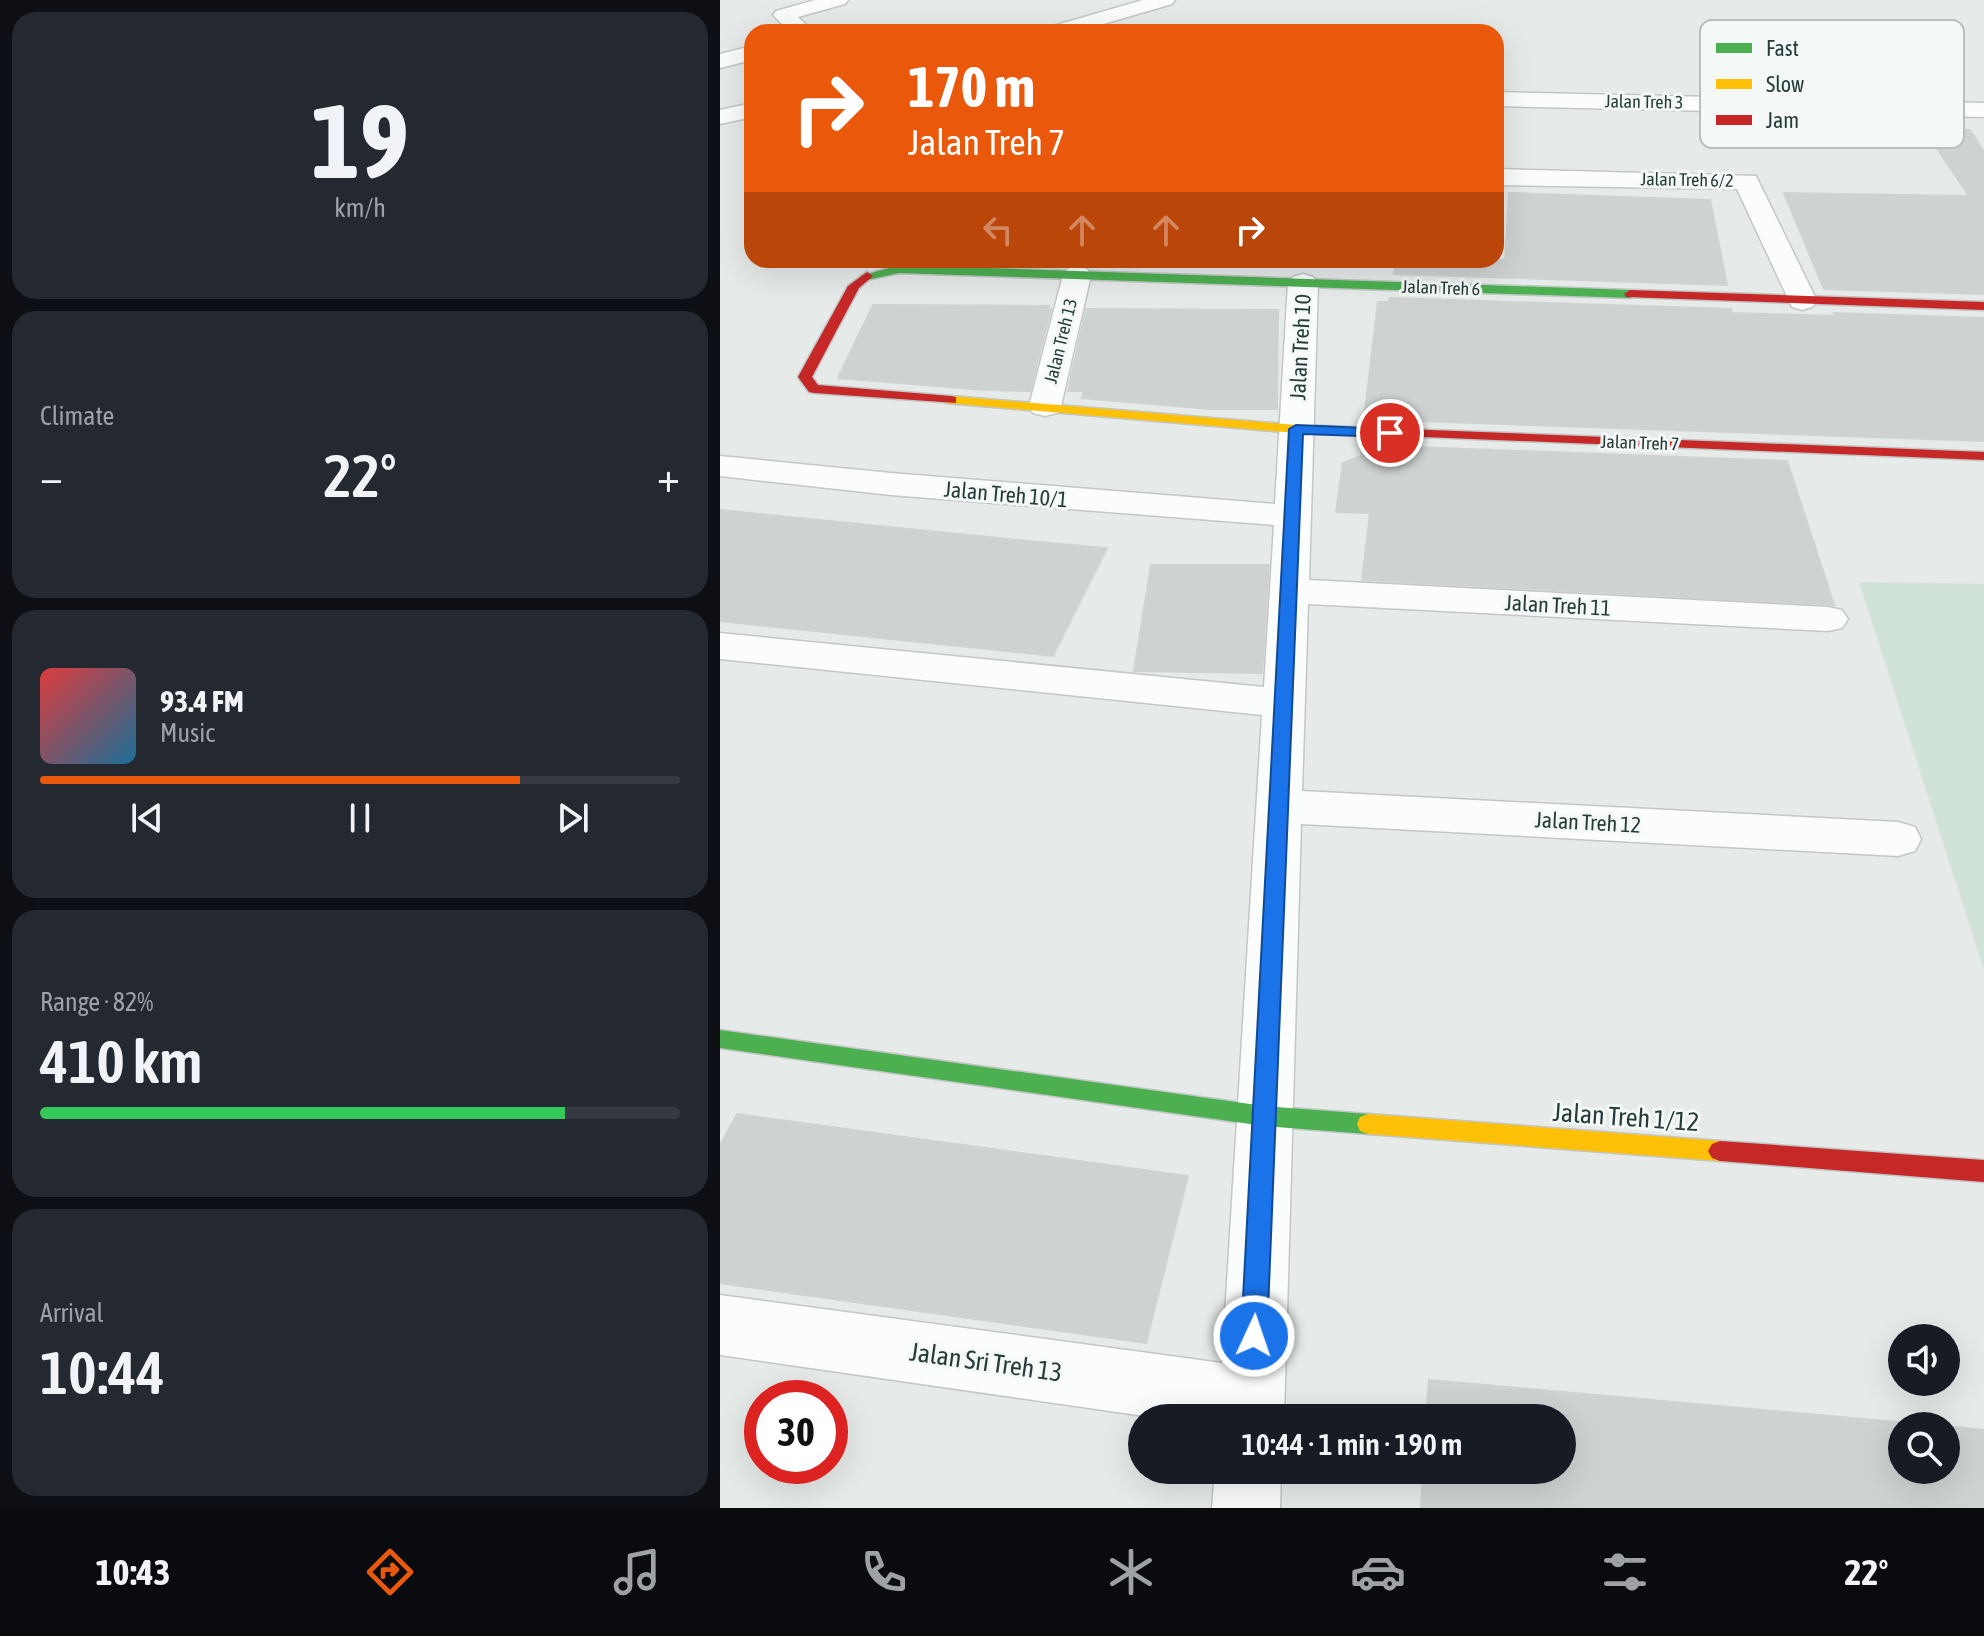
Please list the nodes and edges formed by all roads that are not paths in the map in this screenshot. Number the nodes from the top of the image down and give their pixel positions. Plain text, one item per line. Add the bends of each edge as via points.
1 (838, 0) edge
2 (1165, 0) edge
3 (794, 24) edge
4 (1081, 24) edge
5 (744, 55) edge
6 (720, 61) edge
7 (1504, 99) edge
8 (1700, 105) edge
9 (744, 112) edge
10 (720, 117) edge
11 (1504, 177) edge
12 (1077, 275) junction
13 (1303, 283) junction
14 (1802, 301) junction
15 (1984, 306) edge
16 (814, 389) joint
17 (1045, 406) junction
18 (1296, 429) junction
19 (1984, 456) edge
20 (720, 466) edge
21 (1293, 516) junction
22 (1289, 591) junction
23 (1828, 619) dead end
24 (720, 646) edge
25 (1283, 703) junction
26 (1279, 806) junction
27 (1898, 839) dead end
28 (720, 1039) edge
29 (1264, 1116) junction
30 (1984, 1171) edge
31 (720, 1325) edge
32 (1225, 1404) edge
33 (1251, 1404) edge
34 (1247, 1484) edge
35 (1246, 1508) edge

1 - 3 street via 783,15
2 - 4 street
5 - 6 street
7 - 8 street, Jalan Treh 3
9 - 10 street
11 - 14 street, Jalan Treh 6/2 via 1747,181
12 - 13 street, Jalan Treh 6
12 - 16 street, Jalan Treh 6 via 899,269 867,276 854,286 805,377
12 - 17 street, Jalan Treh 13
13 - 14 street, Jalan Treh 6
13 - 18 street, Jalan Treh 10
14 - 15 street, Jalan Treh 6
16 - 17 street, Jalan Treh 7
17 - 18 street, Jalan Treh 7
18 - 19 street, Jalan Treh 7
18 - 21 street, Jalan Treh 10
20 - 21 street, Jalan Treh 10/1
21 - 22 street, Jalan Treh 10
22 - 23 street, Jalan Treh 11
22 - 25 street, Jalan Treh 10
24 - 25 street
25 - 26 street, Jalan Treh 10
26 - 27 street, Jalan Treh 12
26 - 29 street, Jalan Treh 10
28 - 29 street, Jalan Treh 1/12
29 - 30 street, Jalan Treh 1/12
29 - 33 street, Jalan Treh 10
31 - 32 street, Jalan Sri Treh 13
34 - 35 street

